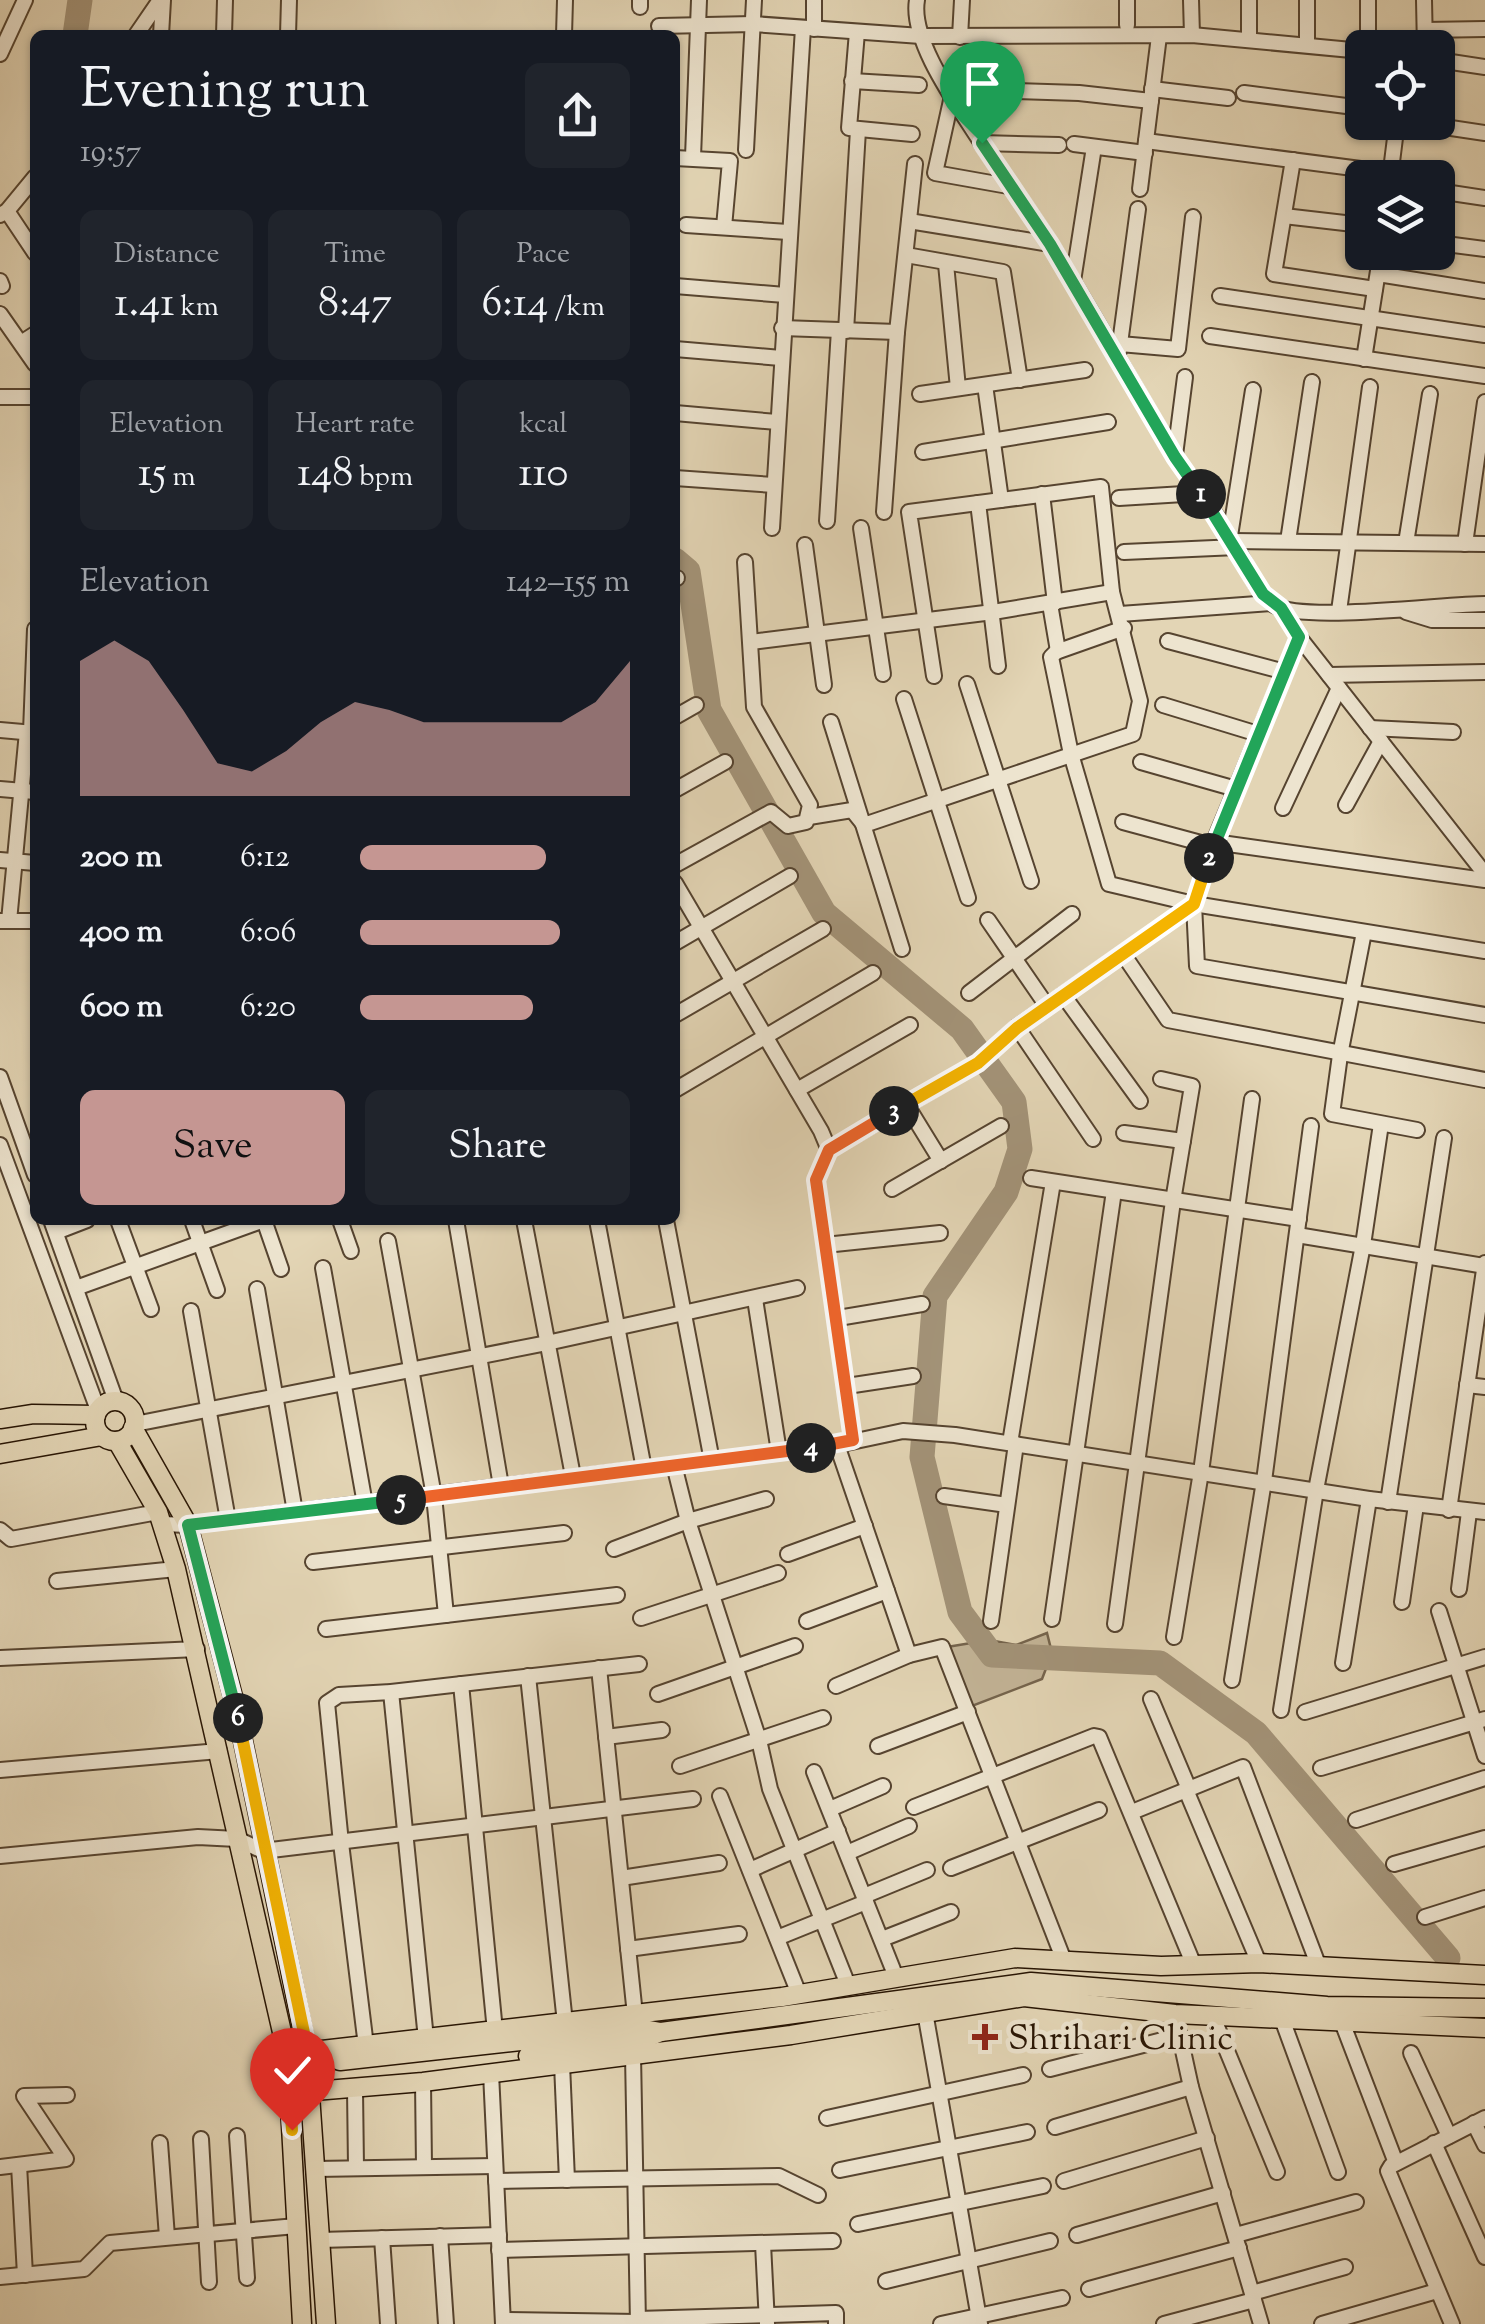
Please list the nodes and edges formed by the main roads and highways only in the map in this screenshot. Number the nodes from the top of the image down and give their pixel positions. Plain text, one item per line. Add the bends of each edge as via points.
1 (97, 1413) junction
2 (0, 1419) edge
3 (134, 1426) junction
4 (109, 1438) junction
5 (0, 1454) edge
6 (1161, 1966) junction
7 (1485, 1975) edge
8 (1159, 1991) junction
9 (1485, 2008) edge
10 (1166, 2013) junction
11 (1485, 2028) edge
12 (661, 2032) junction
13 (312, 2052) junction
14 (286, 2054) junction
15 (320, 2091) junction
16 (290, 2093) junction
17 (302, 2324) edge
18 (326, 2324) edge

1 - 2 main road
1 - 3 main road via 116,1400 130,1408
1 - 4 main road via 96,1426
3 - 4 main road via 126,1437
3 - 13 main road via 188,1525
4 - 5 main road
4 - 14 main road via 160,1518 176,1569
6 - 7 main road via 1260,1963
6 - 8 main road
6 - 13 main road via 1015,1958 635,2016
8 - 9 main road via 1327,2006
8 - 10 main road
8 - 12 main road via 1018,1983
10 - 11 main road
10 - 15 main road via 1024,1996 791,2035
12 - 13 main road via 638,2028 340,2061
12 - 15 main road via 639,2041 340,2080
13 - 14 main road
13 - 15 main road
14 - 16 main road
15 - 16 main road
15 - 18 main road via 316,2170
16 - 17 main road

